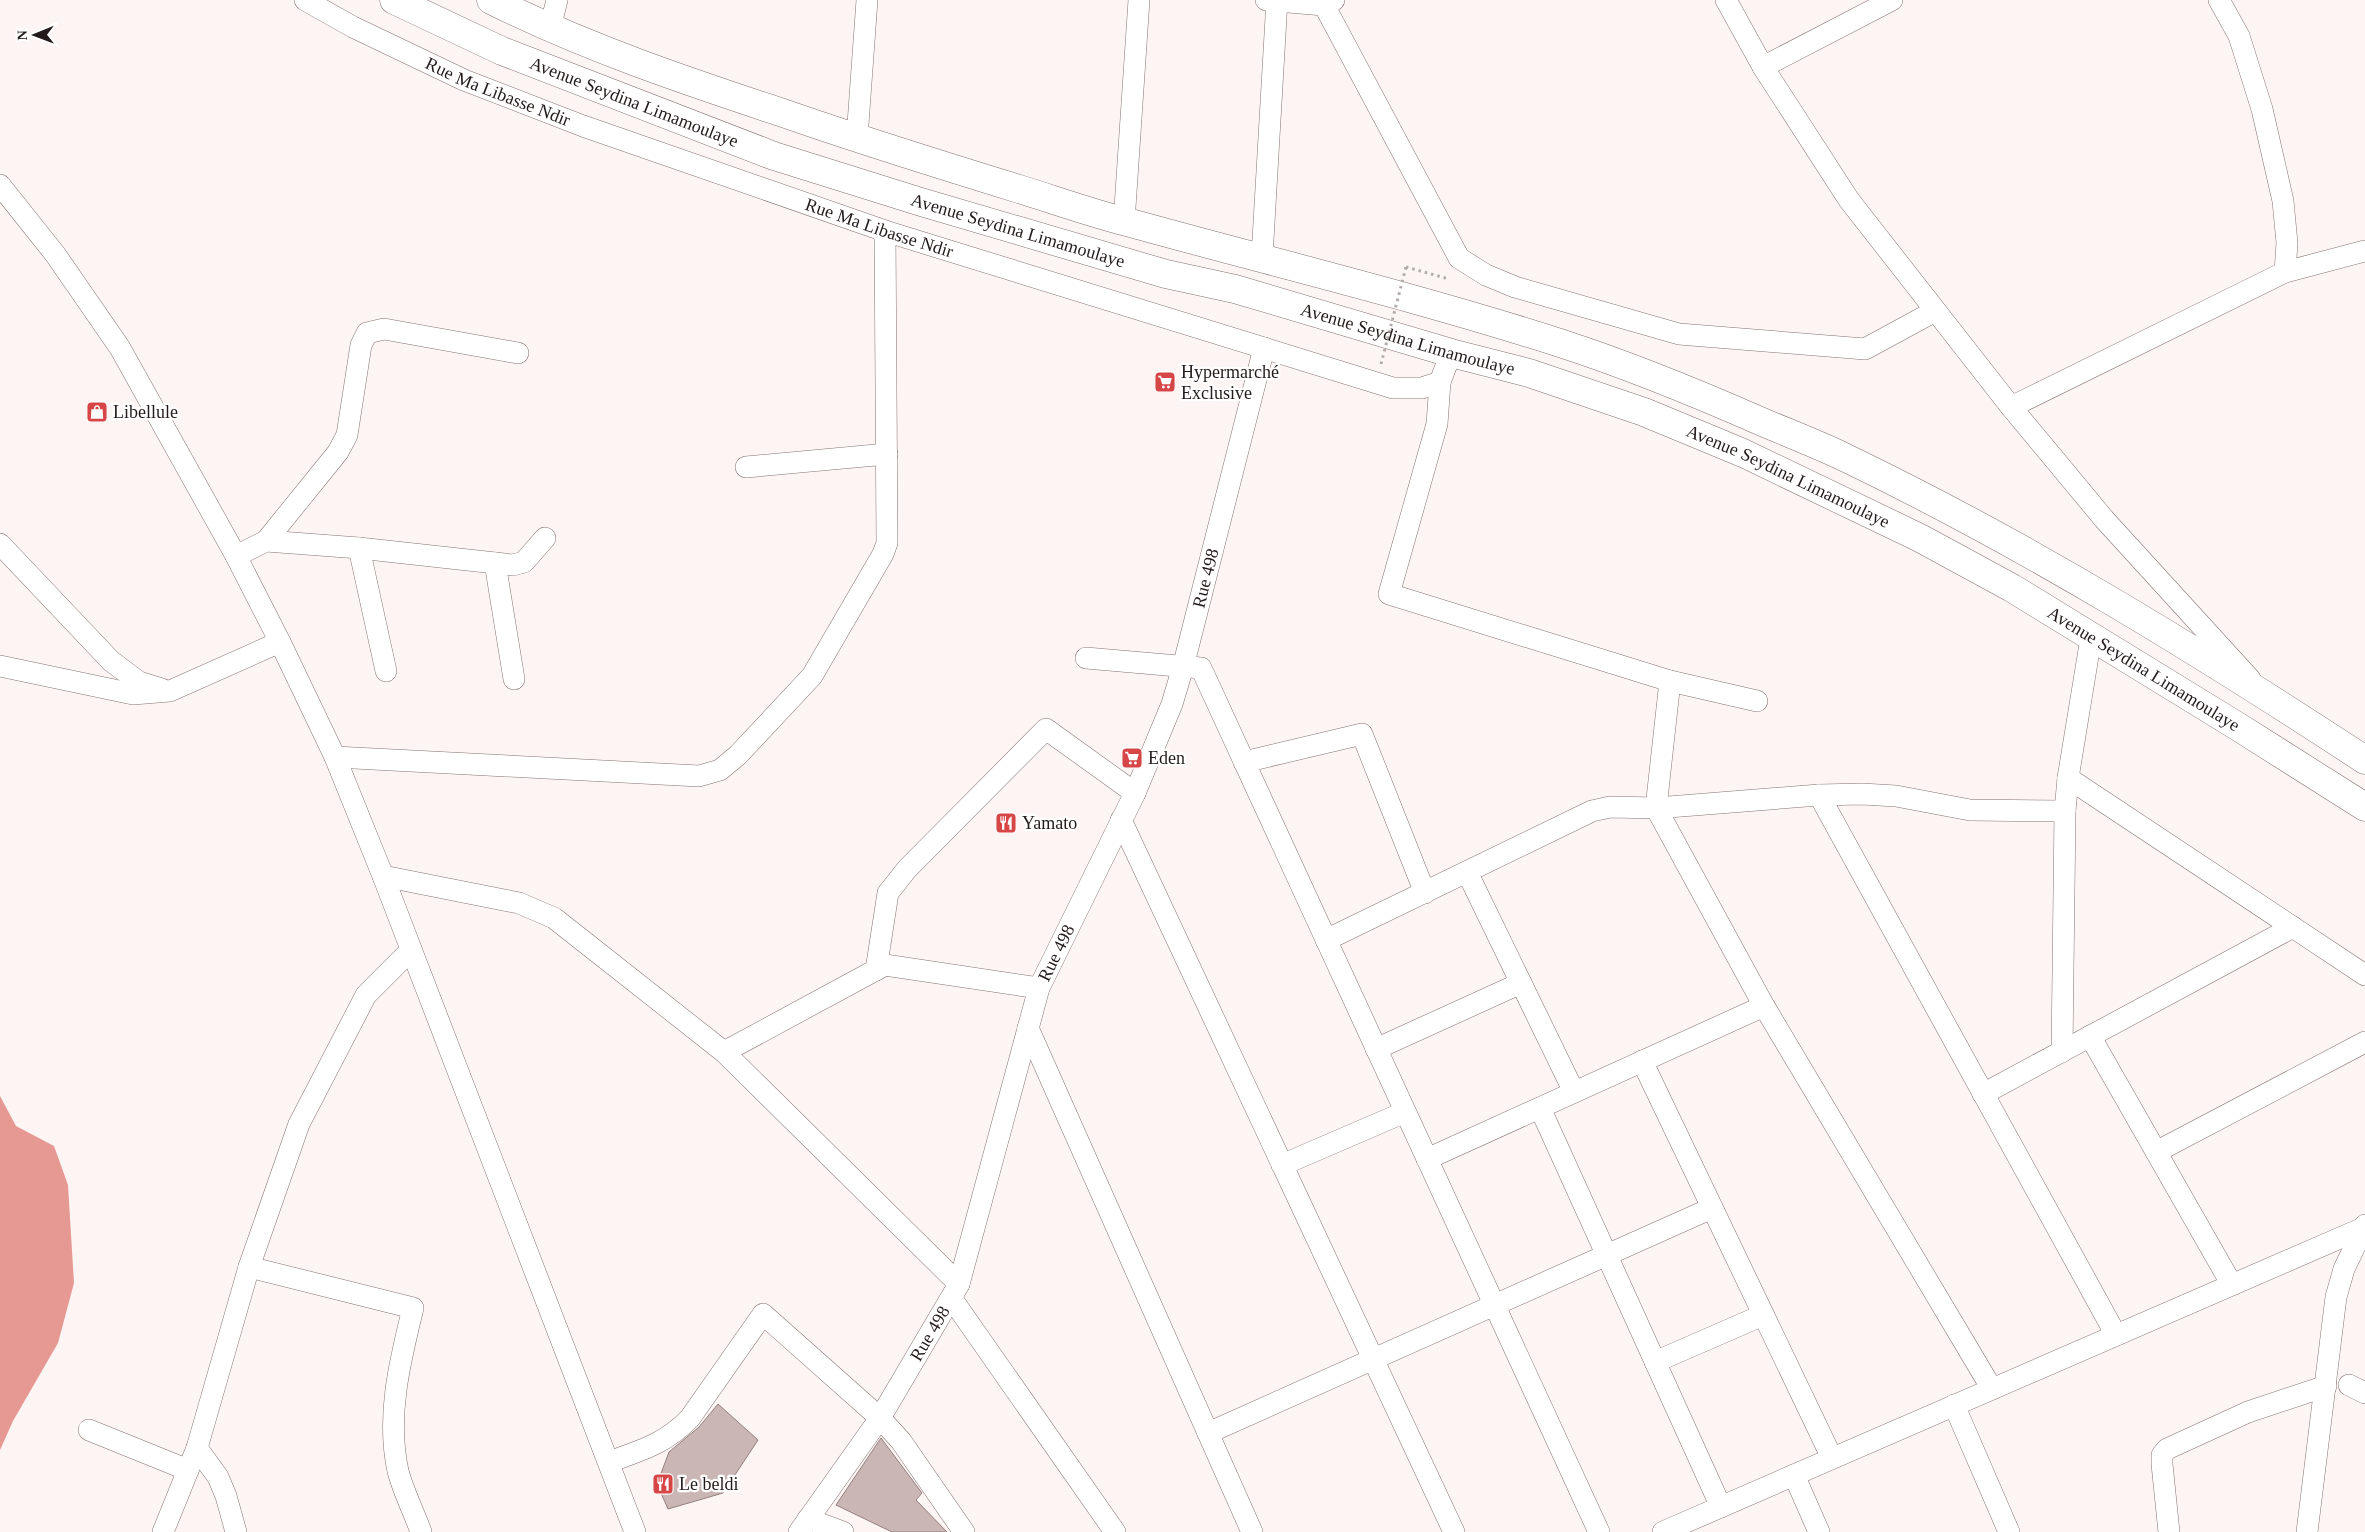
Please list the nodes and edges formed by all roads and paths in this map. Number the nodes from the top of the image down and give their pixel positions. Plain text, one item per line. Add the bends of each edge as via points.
1 (304, 0) edge
2 (394, 0) edge
3 (557, 0) edge
4 (868, 0) edge
5 (1139, 0) edge
6 (1274, 0) edge
7 (1726, 0) edge
8 (1892, 0) edge
9 (2219, 0) edge
10 (497, 1) edge
11 (1329, 2) edge
12 (550, 28) junction
13 (1763, 67) junction
14 (857, 138) junction
15 (0, 184) edge
16 (1124, 222) junction
17 (885, 231) junction
18 (2365, 251) edge
19 (1262, 257) junction
20 (2285, 272) junction
21 (1454, 281) dead end
22 (1935, 311) junction
23 (1264, 348) junction
24 (518, 353) dead end
25 (1451, 353) junction
26 (1381, 364) dead end
27 (1440, 382) junction
28 (2011, 407) junction
29 (887, 454) junction
30 (746, 467) dead end
31 (545, 538) dead end
32 (266, 541) junction
33 (0, 544) edge
34 (359, 548) junction
35 (236, 556) junction
36 (495, 563) junction
37 (0, 567) edge
38 (26, 572) junction
39 (2091, 638) junction
40 (280, 642) junction
41 (1086, 658) dead end
42 (0, 666) edge
43 (1183, 667) junction
44 (386, 671) dead end
45 (514, 678) dead end
46 (1670, 680) junction
47 (170, 691) junction
48 (2263, 693) junction
49 (1756, 701) dead end
50 (335, 757) junction
51 (2365, 760) edge
52 (1244, 762) junction
53 (2068, 778) junction
54 (1134, 793) junction
55 (1819, 795) junction
56 (2365, 807) edge
57 (1656, 808) junction
58 (2064, 811) junction
59 (1121, 820) junction
60 (1467, 872) junction
61 (383, 876) junction
62 (1425, 893) junction
63 (2293, 927) junction
64 (1326, 940) junction
65 (411, 950) junction
66 (876, 970) junction
67 (2365, 975) edge
68 (1521, 984) junction
69 (1039, 988) junction
70 (1764, 1006) junction
71 (1028, 1028) junction
72 (2090, 1036) junction
73 (2365, 1042) edge
74 (1376, 1049) junction
75 (724, 1052) junction
76 (2062, 1052) junction
77 (1642, 1061) junction
78 (1574, 1092) junction
79 (1983, 1094) junction
80 (1540, 1108) junction
81 (1405, 1112) junction
82 (2156, 1152) junction
83 (1427, 1159) junction
84 (1282, 1165) junction
85 (1712, 1208) junction
86 (2364, 1227) edge
87 (1607, 1255) junction
88 (249, 1267) junction
89 (2232, 1285) junction
90 (956, 1292) junction
91 (1494, 1305) junction
92 (1763, 1315) junction
93 (2116, 1335) junction
94 (1373, 1359) junction
95 (1655, 1362) junction
96 (2326, 1386) junction
97 (1992, 1389) junction
98 (1954, 1405) junction
99 (880, 1418) junction
100 (89, 1430) dead end
101 (1208, 1433) junction
102 (197, 1448) junction
103 (1832, 1458) junction
104 (609, 1462) junction
105 (188, 1470) junction
106 (1794, 1475) junction
107 (1721, 1507) junction
108 (804, 1525) edge
109 (1686, 1527) edge
110 (163, 1532) edge
111 (236, 1532) edge
112 (421, 1532) edge
113 (636, 1532) edge
114 (843, 1532) edge
115 (964, 1532) edge
116 (1116, 1532) edge
117 (1252, 1532) edge
118 (1454, 1532) edge
119 (1599, 1532) edge
120 (1663, 1532) edge
121 (1819, 1532) edge
122 (2009, 1532) edge
123 (2169, 1532) edge
124 (2307, 1532) edge

1 - 17 street, Rue Ma Libasse Ndir via 353,27 520,104
2 - 25 highway, Avenue Seydina Limamoulaye via 502,51 774,156 1156,271 1235,290
3 - 12 street
4 - 14 street
5 - 16 street
6 - 11 street
6 - 19 street
7 - 13 street
8 - 13 street
9 - 20 street via 2239,36 2262,109 2283,201 2287,243
10 - 12 highway
11 - 22 street via 1459,258 1486,274 1515,287 1679,334 1845,348 1865,349
12 - 14 highway via 735,97
13 - 22 street via 1849,200
14 - 16 highway
15 - 35 street via 55,254 120,348
16 - 19 highway
17 - 23 street, Rue Ma Libasse Ndir
17 - 29 street
18 - 20 street
19 - 48 highway via 1561,343 1664,379 1841,455 2047,564
20 - 28 street
21 - 26 path, bridge via 1406,267
22 - 28 street
23 - 27 street, Rue Ma Libasse Ndir via 1393,388 1422,388
23 - 43 street, Rue 498
24 - 32 street via 384,329 367,333 361,345 347,435 338,452
25 - 27 street
25 - 39 highway, Avenue Seydina Limamoulaye via 1529,373 1644,412 1742,453 1920,538 2012,588
27 - 46 street via 1438,424 1389,594
28 - 48 street via 2104,520
29 - 30 street
29 - 50 street via 888,532 883,554 812,676 720,770 699,776
31 - 36 street via 524,562 513,565
32 - 34 street
32 - 35 street
33 - 38 street
34 - 36 street
34 - 44 street
35 - 40 street
36 - 45 street
37 - 38 street
38 - 47 street via 111,661 139,682
39 - 53 street
39 - 56 highway, Avenue Seydina Limamoulaye
40 - 47 street
40 - 50 street
41 - 43 street
42 - 47 street via 133,694
43 - 52 street via 1200,668
43 - 54 street, Rue 498 via 1172,704
46 - 49 street
46 - 57 street
48 - 51 highway
50 - 61 street
52 - 62 street via 1362,734
52 - 64 street
53 - 58 street
53 - 63 street
54 - 59 street, Rue 498
54 - 66 street via 1046,729 907,869 888,893
55 - 57 street
55 - 58 street via 1896,796 1970,810
55 - 79 street
57 - 60 street via 1610,807 1592,811
57 - 70 street
58 - 76 street
59 - 69 street, Rue 498
59 - 84 street
60 - 62 street
60 - 68 street
61 - 65 street
61 - 75 street via 519,903 554,918
62 - 64 street
63 - 67 street
63 - 72 street
64 - 74 street
65 - 88 street via 366,995 299,1124
65 - 104 street
66 - 69 street via 885,965
66 - 75 street
68 - 74 street
68 - 78 street
69 - 71 street, Rue 498
70 - 77 street
70 - 97 street
71 - 90 street, Rue 498
71 - 101 street
72 - 76 street
72 - 82 street
73 - 82 street
74 - 81 street
75 - 90 street
76 - 79 street
77 - 78 street
77 - 85 street
78 - 80 street
79 - 93 street
80 - 83 street
80 - 87 street
81 - 83 street
81 - 84 street
82 - 89 street
83 - 91 street
84 - 94 street
85 - 87 street
85 - 92 street
86 - 89 street
86 - 96 street via 2344,1269 2336,1297
87 - 91 street
87 - 95 street
88 - 102 street
88 - 112 street via 413,1308 396,1378 394,1445 399,1472
89 - 93 street
90 - 99 street, Rue 498
90 - 116 street
91 - 94 street
91 - 119 street
92 - 95 street
92 - 103 street
93 - 97 street
94 - 101 street
94 - 118 street
95 - 107 street
96 - 123 street via 2248,1412 2167,1449 2162,1455 2162,1464
96 - 124 street
97 - 98 street
98 - 103 street
98 - 122 street
99 - 104 street via 763,1314 690,1418 676,1432 657,1445
99 - 108 street, Rue 498
99 - 115 street via 901,1441
100 - 105 street
101 - 117 street
102 - 105 street
102 - 111 street via 218,1477
103 - 106 street
104 - 113 street
105 - 110 street
106 - 107 street
106 - 121 street
107 - 109 street
108 - 114 street
109 - 120 street

